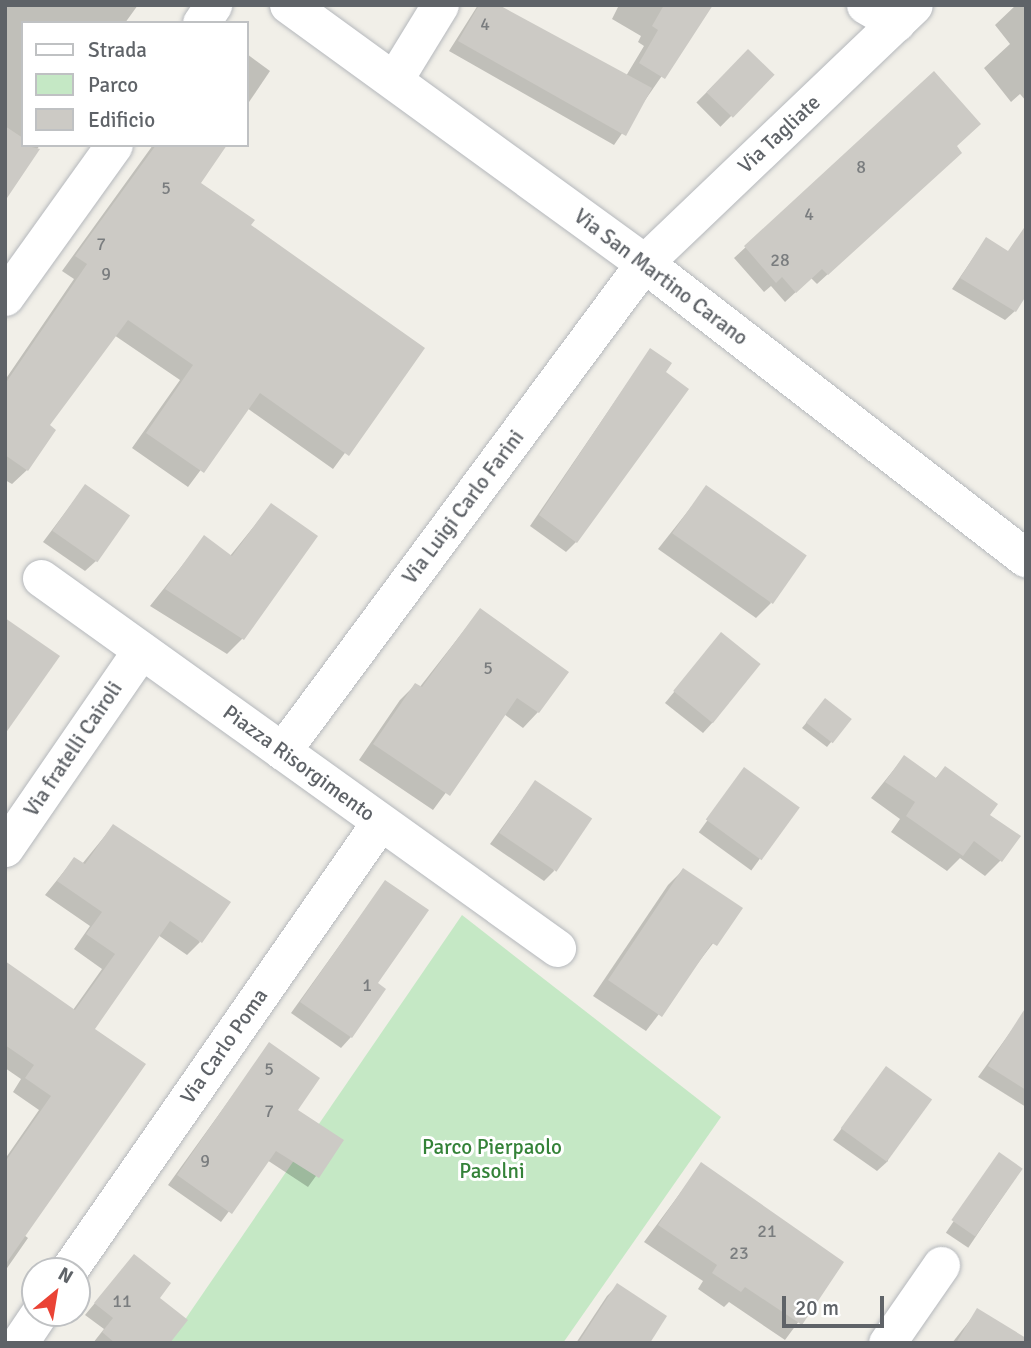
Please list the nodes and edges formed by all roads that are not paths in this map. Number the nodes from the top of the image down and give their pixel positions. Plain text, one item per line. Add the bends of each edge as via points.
1 (213, 5) edge
2 (289, 5) edge
3 (440, 5) edge
4 (892, 11) edge
5 (202, 21) edge
6 (394, 80) junction
7 (113, 147) edge
8 (644, 263) junction
9 (5, 297) edge
10 (1026, 558) edge
11 (41, 578) dead end
12 (141, 650) junction
13 (282, 751) junction
14 (380, 822) junction
15 (5, 848) edge
16 (557, 948) dead end
17 (78, 1257) edge
18 (941, 1265) dead end
19 (30, 1327) edge
20 (19, 1343) edge
21 (887, 1343) edge

1 - 5 street
2 - 6 street, Via San Martino Carano
3 - 6 street
4 - 8 street, Via Tagliate
6 - 8 street, Via San Martino Carano
7 - 9 street
8 - 10 street, Via San Martino Carano
8 - 13 street, Via Luigi Carlo Farini
11 - 12 street, Piazza Risorgimento
12 - 13 street, Piazza Risorgimento
12 - 15 street, Via fratelli Cairoli
13 - 14 street, Piazza Risorgimento
14 - 16 street, Piazza Risorgimento
14 - 17 street, Via Carlo Poma
18 - 21 street
19 - 20 street

